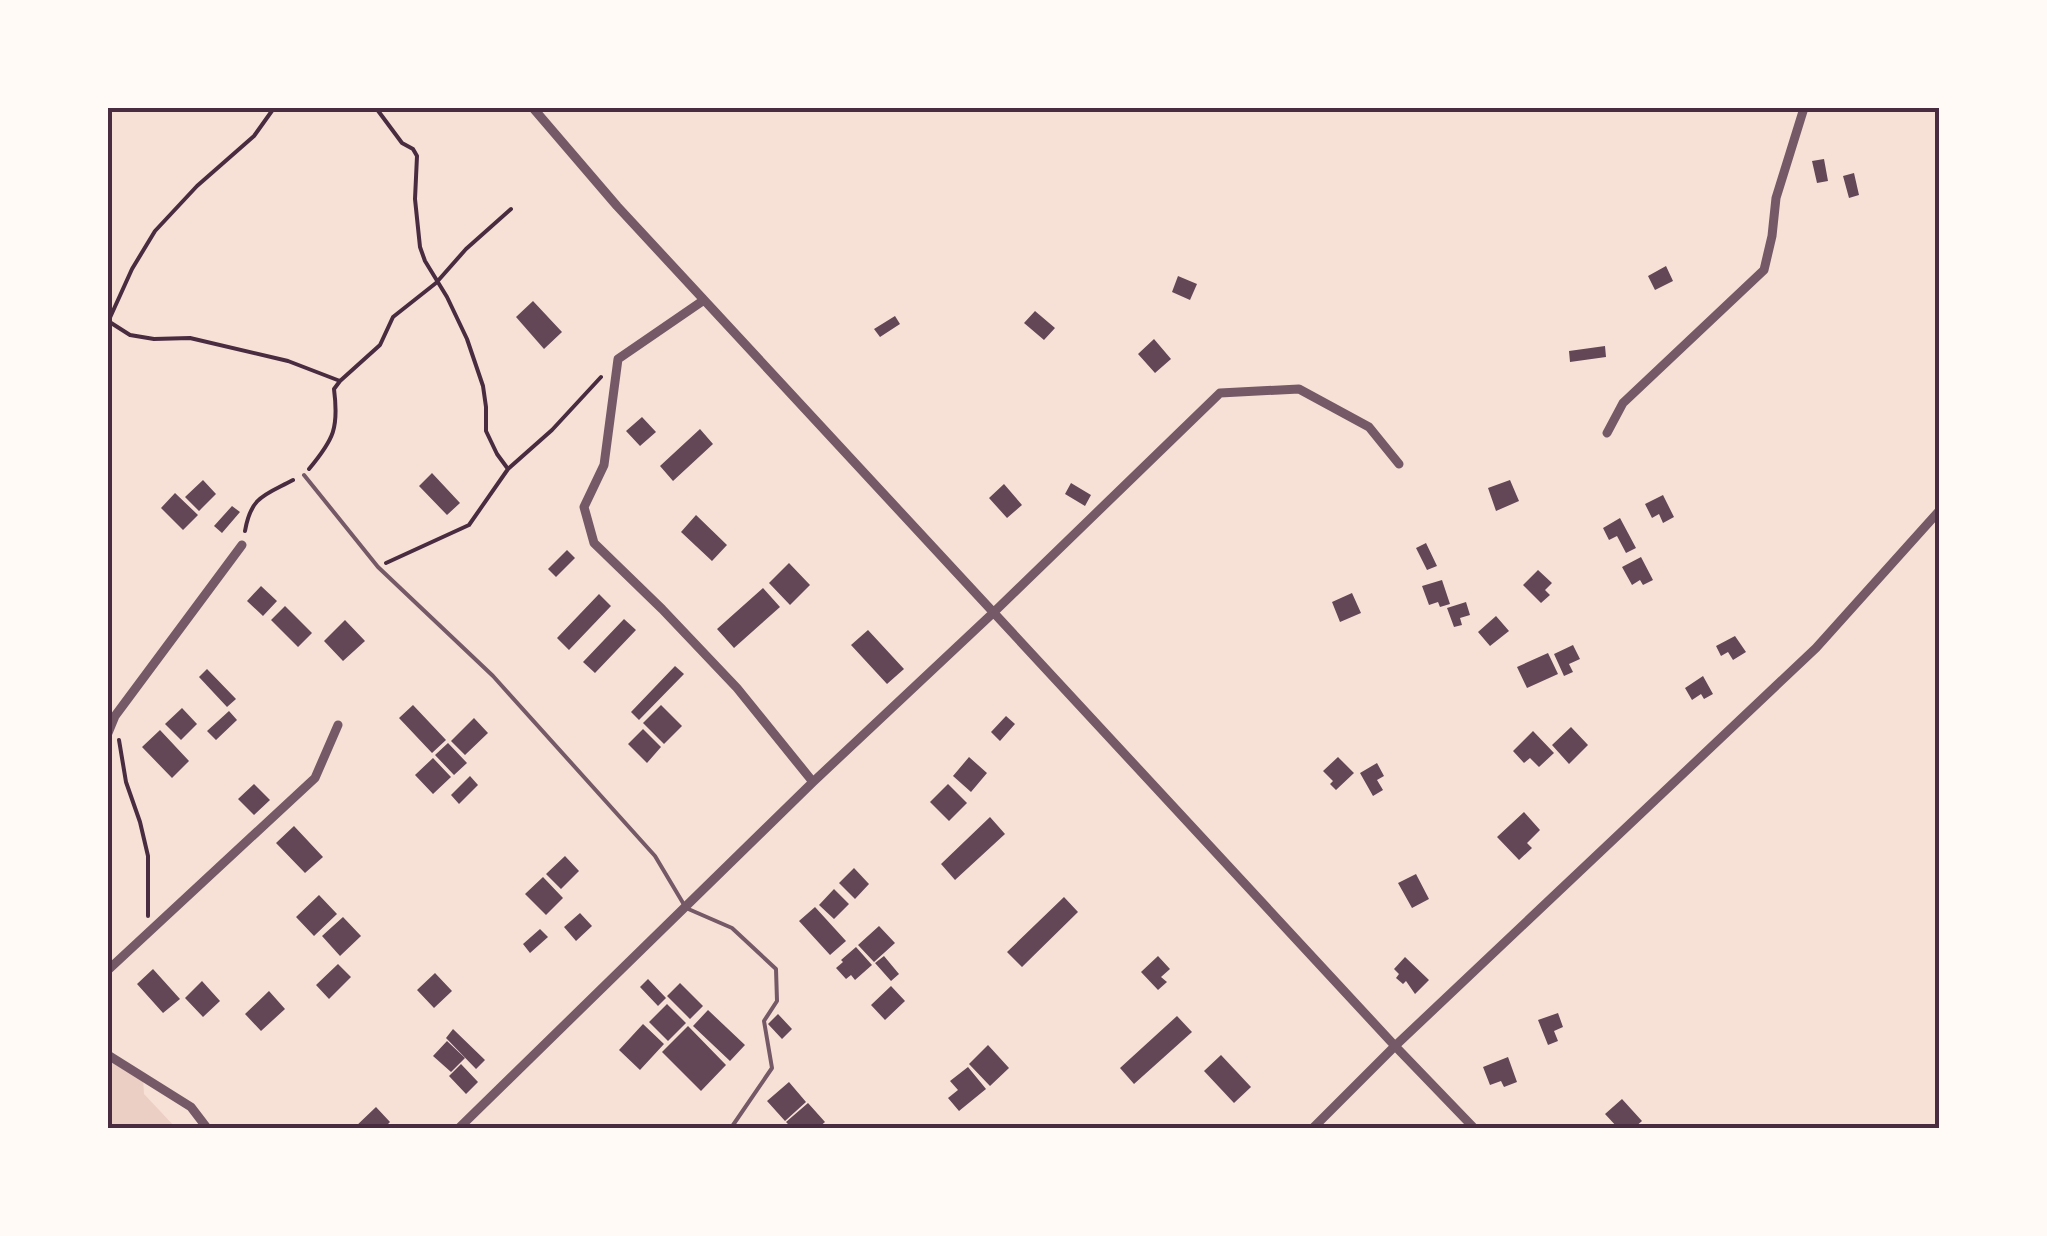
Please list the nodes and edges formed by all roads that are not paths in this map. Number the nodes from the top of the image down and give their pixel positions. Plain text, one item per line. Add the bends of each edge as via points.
1 (535, 108) edge
2 (1804, 108) edge
3 (704, 300) junction
4 (1607, 433) dead end
5 (1399, 464) dead end
6 (304, 475) road end
7 (1940, 510) edge
8 (242, 545) road end
9 (993, 613) junction
10 (338, 724) dead end
11 (108, 734) edge
12 (813, 782) junction
13 (686, 908) junction
14 (108, 970) edge
15 (1395, 1046) junction
16 (108, 1055) edge
17 (207, 1128) edge
18 (460, 1128) edge
19 (731, 1128) edge
20 (1313, 1128) edge
21 (1474, 1128) edge

1 - 3 street
2 - 4 street via 1776,198 1764,270 1623,403
3 - 9 street
3 - 12 street via 618,359 604,465 584,507 594,543 737,688
5 - 9 street via 1369,427 1298,389 1220,394
6 - 13 lane via 378,567 493,676 643,842
7 - 15 street via 1816,648
8 - 11 street
9 - 12 street
9 - 15 street
10 - 14 street via 314,778
12 - 13 street
13 - 18 street
13 - 19 lane via 732,928 776,970 777,1001 764,1021 772,1068
15 - 20 street
15 - 21 street
16 - 17 street via 191,1108

